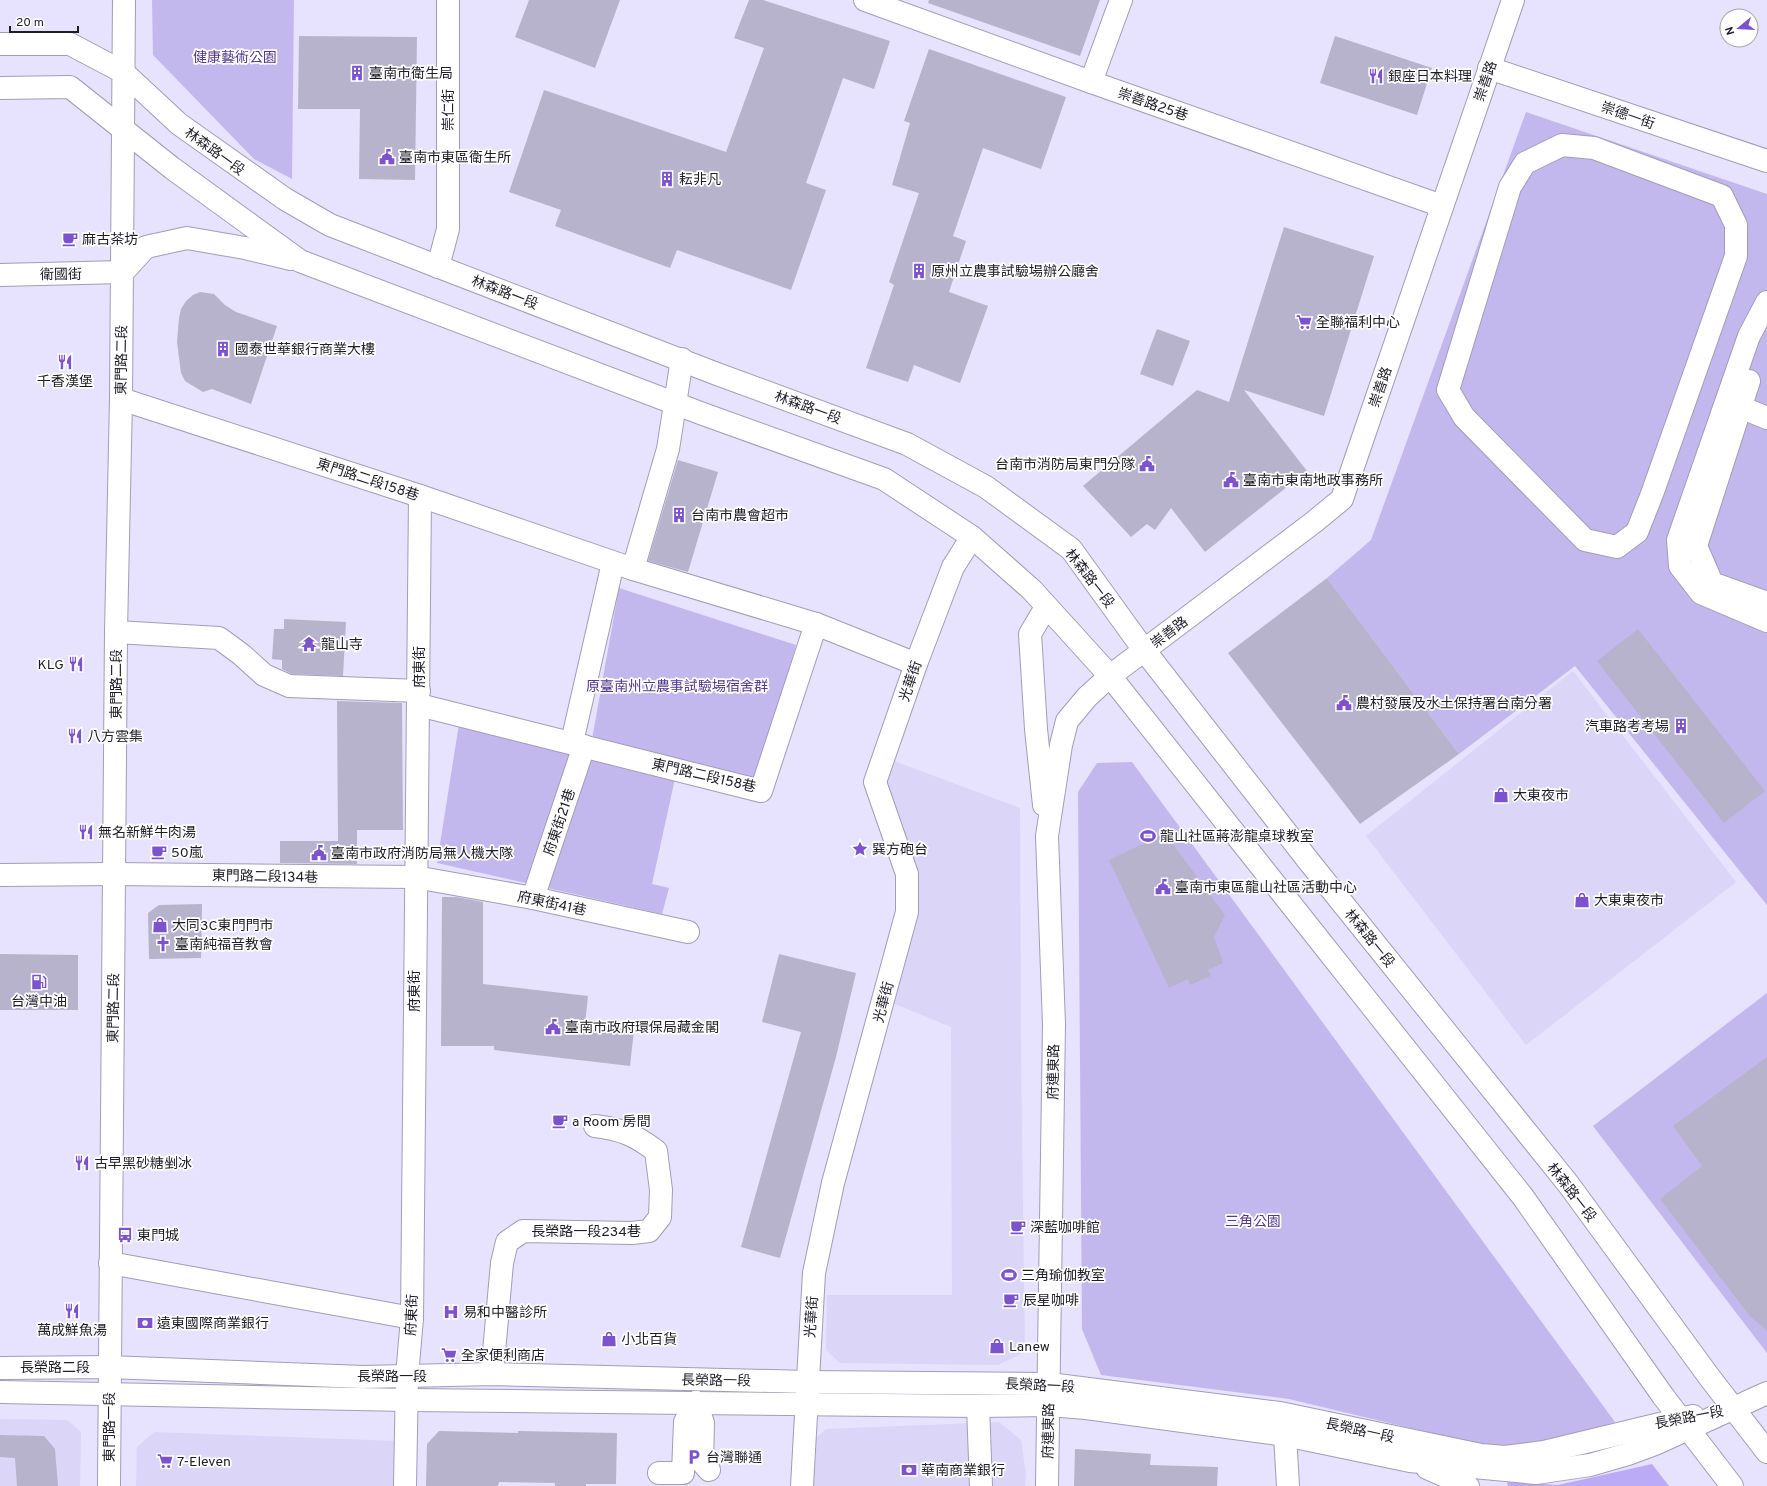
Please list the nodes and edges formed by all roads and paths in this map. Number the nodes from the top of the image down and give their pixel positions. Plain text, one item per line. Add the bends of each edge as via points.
1 (124, 0) edge
2 (448, 0) edge
3 (865, 0) edge
4 (1121, 0) edge
5 (1513, 0) edge
6 (0, 44) edge
7 (1489, 68) junction
8 (124, 72) junction
9 (1091, 82) junction
10 (0, 88) edge
11 (123, 128) junction
12 (1767, 161) edge
13 (1442, 206) junction
14 (300, 261) junction
15 (438, 267) junction
16 (122, 272) junction
17 (0, 275) edge
18 (1767, 302) edge
19 (1767, 327) edge
20 (682, 359) junction
21 (121, 398) junction
22 (675, 403) junction
23 (1740, 408) junction
24 (1767, 418) edge
25 (1652, 494) joint
26 (420, 496) junction
27 (972, 537) junction
28 (623, 566) junction
29 (1767, 603) edge
30 (1046, 607) junction
31 (1767, 621) edge
32 (816, 624) junction
33 (116, 632) junction
34 (1144, 650) junction
35 (916, 664) junction
36 (1110, 676) junction
37 (419, 698) junction
38 (578, 744) junction
39 (1048, 836) junction
40 (114, 874) junction
41 (0, 875) edge
42 (415, 877) junction
43 (533, 898) junction
44 (688, 932) dead end
45 (595, 1126) dead end
46 (110, 1263) junction
47 (412, 1318) junction
48 (109, 1367) junction
49 (0, 1368) edge
50 (492, 1374) junction
51 (407, 1376) junction
52 (807, 1382) junction
53 (1049, 1384) junction
54 (0, 1392) edge
55 (1767, 1393) edge
56 (109, 1395) junction
57 (407, 1400) junction
58 (696, 1402) junction
59 (806, 1404) junction
60 (1049, 1405) junction
61 (978, 1406) junction
62 (1734, 1409) junction
63 (1685, 1423) junction
64 (1285, 1435) junction
65 (1767, 1452) edge
66 (1410, 1461) junction
67 (709, 1470) dead end
68 (659, 1473) dead end
69 (109, 1486) edge
70 (405, 1486) edge
71 (802, 1486) edge
72 (981, 1486) edge
73 (1047, 1486) edge
74 (1288, 1486) edge
75 (1468, 1486) edge
76 (1732, 1486) edge

1 - 8 street, 東門路二段
2 - 15 street, 崇仁街 via 448,229
3 - 9 street, 崇善路25巷
4 - 9 street
5 - 7 street, 崇善路
6 - 8 street, 林森路一段 via 70,44
7 - 12 street, 崇德一街
7 - 13 street, 崇善路
8 - 11 street, 東門路二段
8 - 15 street, 林森路一段 via 179,124 285,199 330,225
9 - 13 street, 崇善路25巷
10 - 11 street via 70,87
11 - 14 street via 172,168
11 - 16 street, 東門路二段
13 - 34 street, 崇善路 via 1342,499
14 - 16 street via 187,238 146,247
14 - 22 street
15 - 20 street, 林森路一段
16 - 17 street, 衛國街
16 - 21 street, 東門路二段
18 - 31 street via 1749,336 1678,540 1680,566 1701,593
19 - 23 street
20 - 22 street
20 - 34 street, 林森路一段 via 907,444 986,487 1070,549
21 - 26 street, 東門路二段158巷
21 - 33 street, 東門路二段
22 - 27 street via 884,479
22 - 28 street via 668,449
23 - 24 street
23 - 29 street via 1696,546 1712,583
25 - 25 street via 1736,256 1736,225 1722,196 1594,148 1562,145 1525,163 1510,187 1448,390 1464,417 1585,540 1617,547 1638,532
26 - 28 street, 東門路二段158巷
26 - 37 street, 府東街
27 - 30 street via 1032,590
27 - 35 street, 光華街 via 953,567
28 - 32 street, 東門路二段158巷
28 - 38 street
30 - 36 street
30 - 39 street via 1030,634 1036,729
32 - 35 street, 東門路二段158巷
32 - 38 street, 東門路二段158巷 via 761,791
33 - 37 street, 東門路二段158巷 via 219,638 264,675 289,686
33 - 40 street, 東門路二段
34 - 36 street, 崇善路
34 - 62 street, 林森路一段 via 1312,865 1569,1185
35 - 52 street, 光華街 via 875,782 907,874 907,912 832,1190 814,1273
36 - 39 street, 府連東路 via 1087,697 1067,721 1061,745
36 - 63 street via 1524,1197
37 - 38 street, 東門路二段158巷
37 - 42 street, 府東街
38 - 43 street, 府東街21巷
39 - 53 street, 府連東路 via 1054,1024
40 - 41 street, 東門路二段134巷
40 - 42 street, 東門路二段134巷
40 - 46 street, 東門路二段
42 - 43 street, 府東街41巷
42 - 47 street, 府東街
43 - 44 street, 府東街41巷
45 - 50 street, 長榮路一段234巷 via 617,1129 642,1140 656,1151 661,1190 660,1217 649,1231 632,1234 522,1231 507,1242 502,1263
46 - 47 street
46 - 48 street, 東門路二段
47 - 51 street, 府東街
48 - 49 street, 長榮路二段
48 - 51 street, 長榮路一段
48 - 56 street, 東門路一段
50 - 51 street, 長榮路一段
50 - 52 street, 長榮路一段
51 - 57 street, 府東街
52 - 53 street, 長榮路一段
52 - 59 street, 光華街
53 - 60 street, 府連東路
53 - 63 street, 長榮路一段 via 1280,1413 1481,1455 1504,1457 1544,1452
54 - 56 street, 長榮路二段
55 - 62 street, 長榮路一段
56 - 57 street, 長榮路一段
56 - 69 street, 東門路一段
57 - 58 street, 長榮路一段
57 - 70 street, 府東街
58 - 59 street, 長榮路一段
58 - 67 street via 703,1422 702,1462
58 - 68 street via 685,1422 684,1474
59 - 61 street, 長榮路一段
59 - 71 street, 光華街
60 - 61 street, 長榮路一段
60 - 64 street, 長榮路一段
60 - 73 street, 府連東路
61 - 72 street
62 - 63 street, 長榮路一段
62 - 65 street, 林森路一段
63 - 66 street, 長榮路一段 via 1628,1454 1590,1465 1536,1473
63 - 76 street
64 - 66 street, 長榮路一段
64 - 74 street
66 - 75 street

